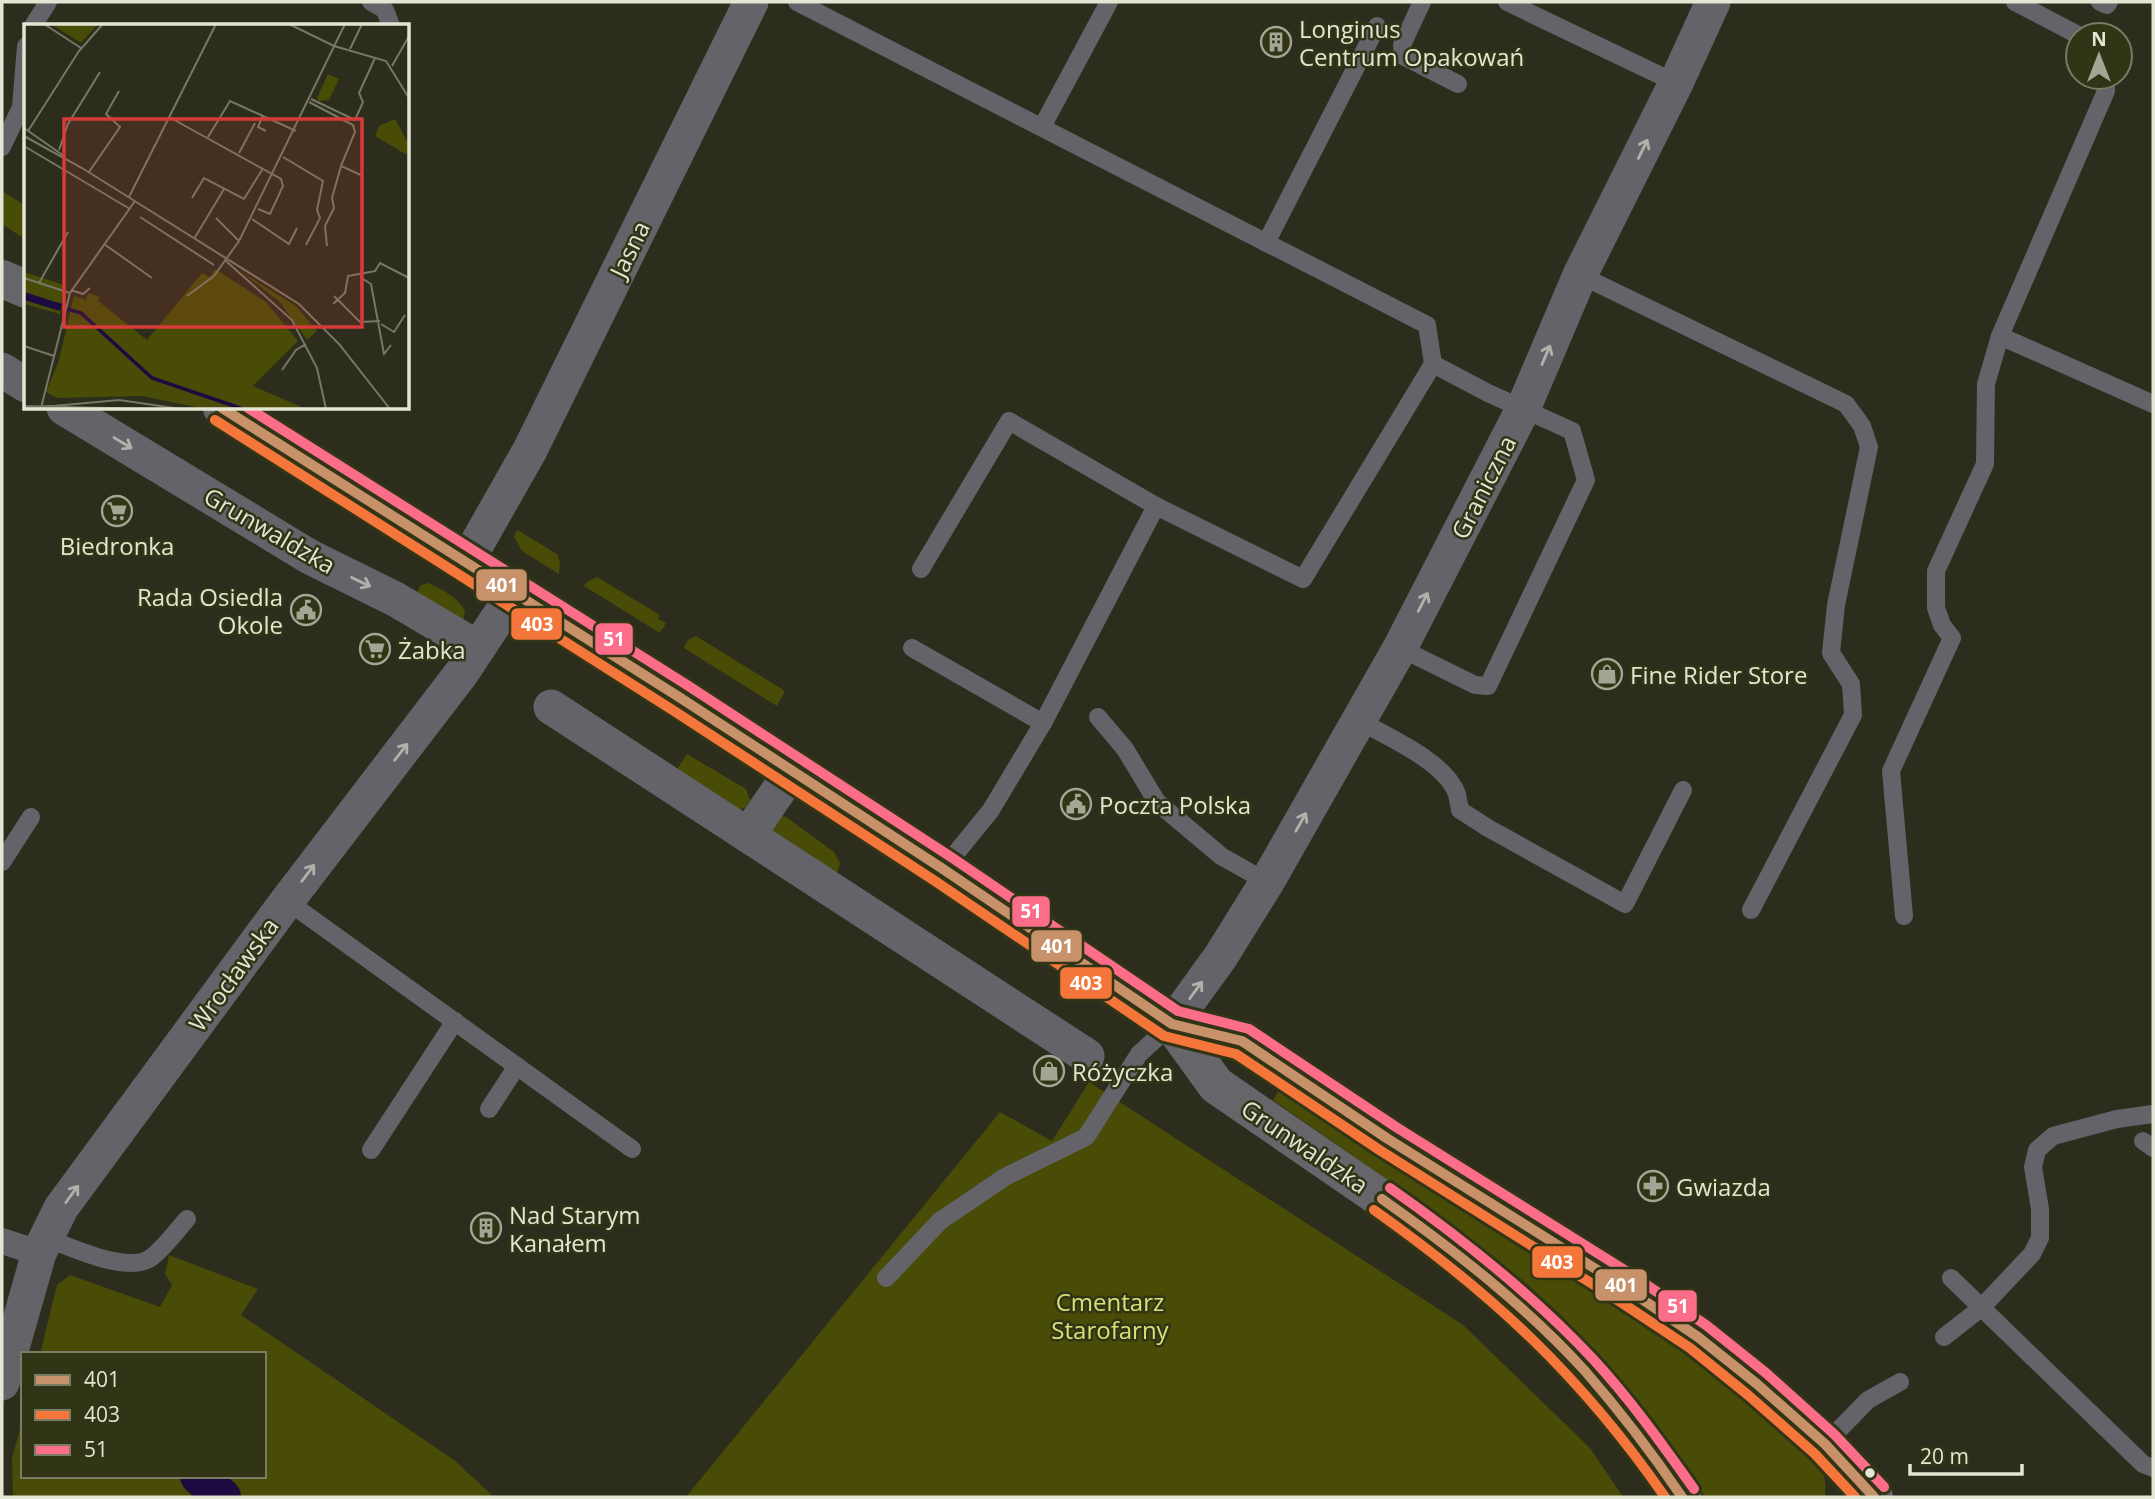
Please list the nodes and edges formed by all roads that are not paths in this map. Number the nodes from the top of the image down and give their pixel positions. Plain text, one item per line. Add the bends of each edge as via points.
1 (48, 2) edge
2 (371, 2) edge
3 (751, 2) edge
4 (797, 2) edge
5 (1109, 2) edge
6 (1422, 2) edge
7 (1507, 2) edge
8 (1713, 2) edge
9 (2015, 2) edge
10 (2100, 2) edge
11 (2109, 2) edge
12 (34, 24) edge
13 (390, 24) edge
14 (1377, 26) dead end
15 (2064, 28) edge
16 (24, 70) edge
17 (1676, 83) junction
18 (1458, 84) dead end
19 (2106, 91) edge
20 (1042, 127) junction
21 (2, 147) edge
22 (1266, 243) junction
23 (1580, 275) junction
24 (2000, 336) junction
25 (1433, 364) junction
26 (2, 370) edge
27 (24, 384) edge
28 (2153, 404) edge
29 (1523, 409) junction
30 (67, 410) edge
31 (225, 410) edge
32 (1156, 506) junction
33 (467, 561) junction
34 (921, 569) dead end
35 (515, 592) junction
36 (478, 648) junction
37 (912, 648) dead end
38 (1400, 648) junction
39 (551, 707) dead end
40 (1098, 717) dead end
41 (1358, 719) junction
42 (1043, 723) junction
43 (792, 771) junction
44 (1683, 790) dead end
45 (31, 817) dead end
46 (748, 835) junction
47 (2, 862) edge
48 (943, 869) junction
49 (1267, 882) junction
50 (287, 901) junction
51 (1751, 910) dead end
52 (1904, 916) dead end
53 (455, 1021) junction
54 (1172, 1024) junction
55 (1087, 1056) dead end
56 (517, 1066) junction
57 (489, 1109) dead end
58 (2153, 1114) edge
59 (632, 1149) dead end
60 (370, 1150) dead end
61 (187, 1219) dead end
62 (2, 1241) edge
63 (42, 1246) junction
64 (886, 1278) dead end
65 (1951, 1278) dead end
66 (1981, 1308) junction
67 (1944, 1337) dead end
68 (2, 1382) edge
69 (1900, 1382) dead end
70 (1825, 1444) junction
71 (2153, 1468) edge
72 (1682, 1497) edge
73 (1874, 1497) edge

1 - 12 lane
2 - 13 lane via 386,10
3 - 33 street, Jasna via 530,450
4 - 20 lane
5 - 20 lane
6 - 18 lane via 1402,46 1403,56
7 - 17 lane
8 - 17 street, Graniczna
9 - 15 lane
10 - 11 lane
14 - 22 lane
16 - 21 lane via 21,107
23 -> 17 street, Graniczna
19 - 24 lane
20 - 22 lane
22 - 25 lane via 1427,324
29 -> 23 street, Graniczna
23 - 51 lane via 1846,404 1862,426 1869,447 1836,605 1832,653 1850,684 1853,715
24 - 28 lane
24 - 52 lane via 1986,384 1985,464 1936,571 1936,608 1941,625 1952,638 1891,771
25 - 29 lane
25 - 32 lane via 1303,579
26 - 27 street
38 -> 29 street, Graniczna
29 - 38 lane via 1572,430 1586,480 1488,686 1475,685
30 -> 36 street, Grunwaldzka via 310,557 395,599
31 - 33 main road, Grunwaldzka
32 - 34 lane via 1009,421
32 - 42 lane
33 - 35 main road, Grunwaldzka
35 - 36 street, Wrocławska
35 - 43 main road, Grunwaldzka
50 -> 36 street, Wrocławska
37 - 42 lane
38 - 41 street, Graniczna
39 - 46 street
40 - 49 lane via 1125,749 1157,802 1221,856
41 - 44 lane via 1429,761 1448,778 1460,810 1625,904
49 -> 41 street, Graniczna
42 - 48 lane via 991,810
43 - 46 street
43 - 48 main road, Grunwaldzka
45 - 47 lane
46 - 55 street
48 - 54 main road, Grunwaldzka
54 -> 49 street, Graniczna
50 - 53 lane
63 -> 50 street, Wrocławska via 61,1208
53 - 56 lane
53 - 60 lane
54 - 64 lane via 1139,1054 1086,1137 1005,1177 940,1221
54 - 70 main road, Grunwaldzka via 1242,1041 1698,1337
54 - 72 main road, Grunwaldzka via 1216,1085 1414,1221 1519,1303 1609,1397
56 - 57 lane
56 - 59 lane
58 - 66 lane via 2053,1136 2037,1150 2033,1167 2040,1238 2032,1254
61 - 63 lane via 150,1258 134,1264
62 - 63 street
63 - 68 street, Wrocławska
65 - 66 lane
66 - 67 lane
66 - 71 lane via 2143,1464
69 - 70 lane via 1868,1400
70 - 73 main road, Grunwaldzka

